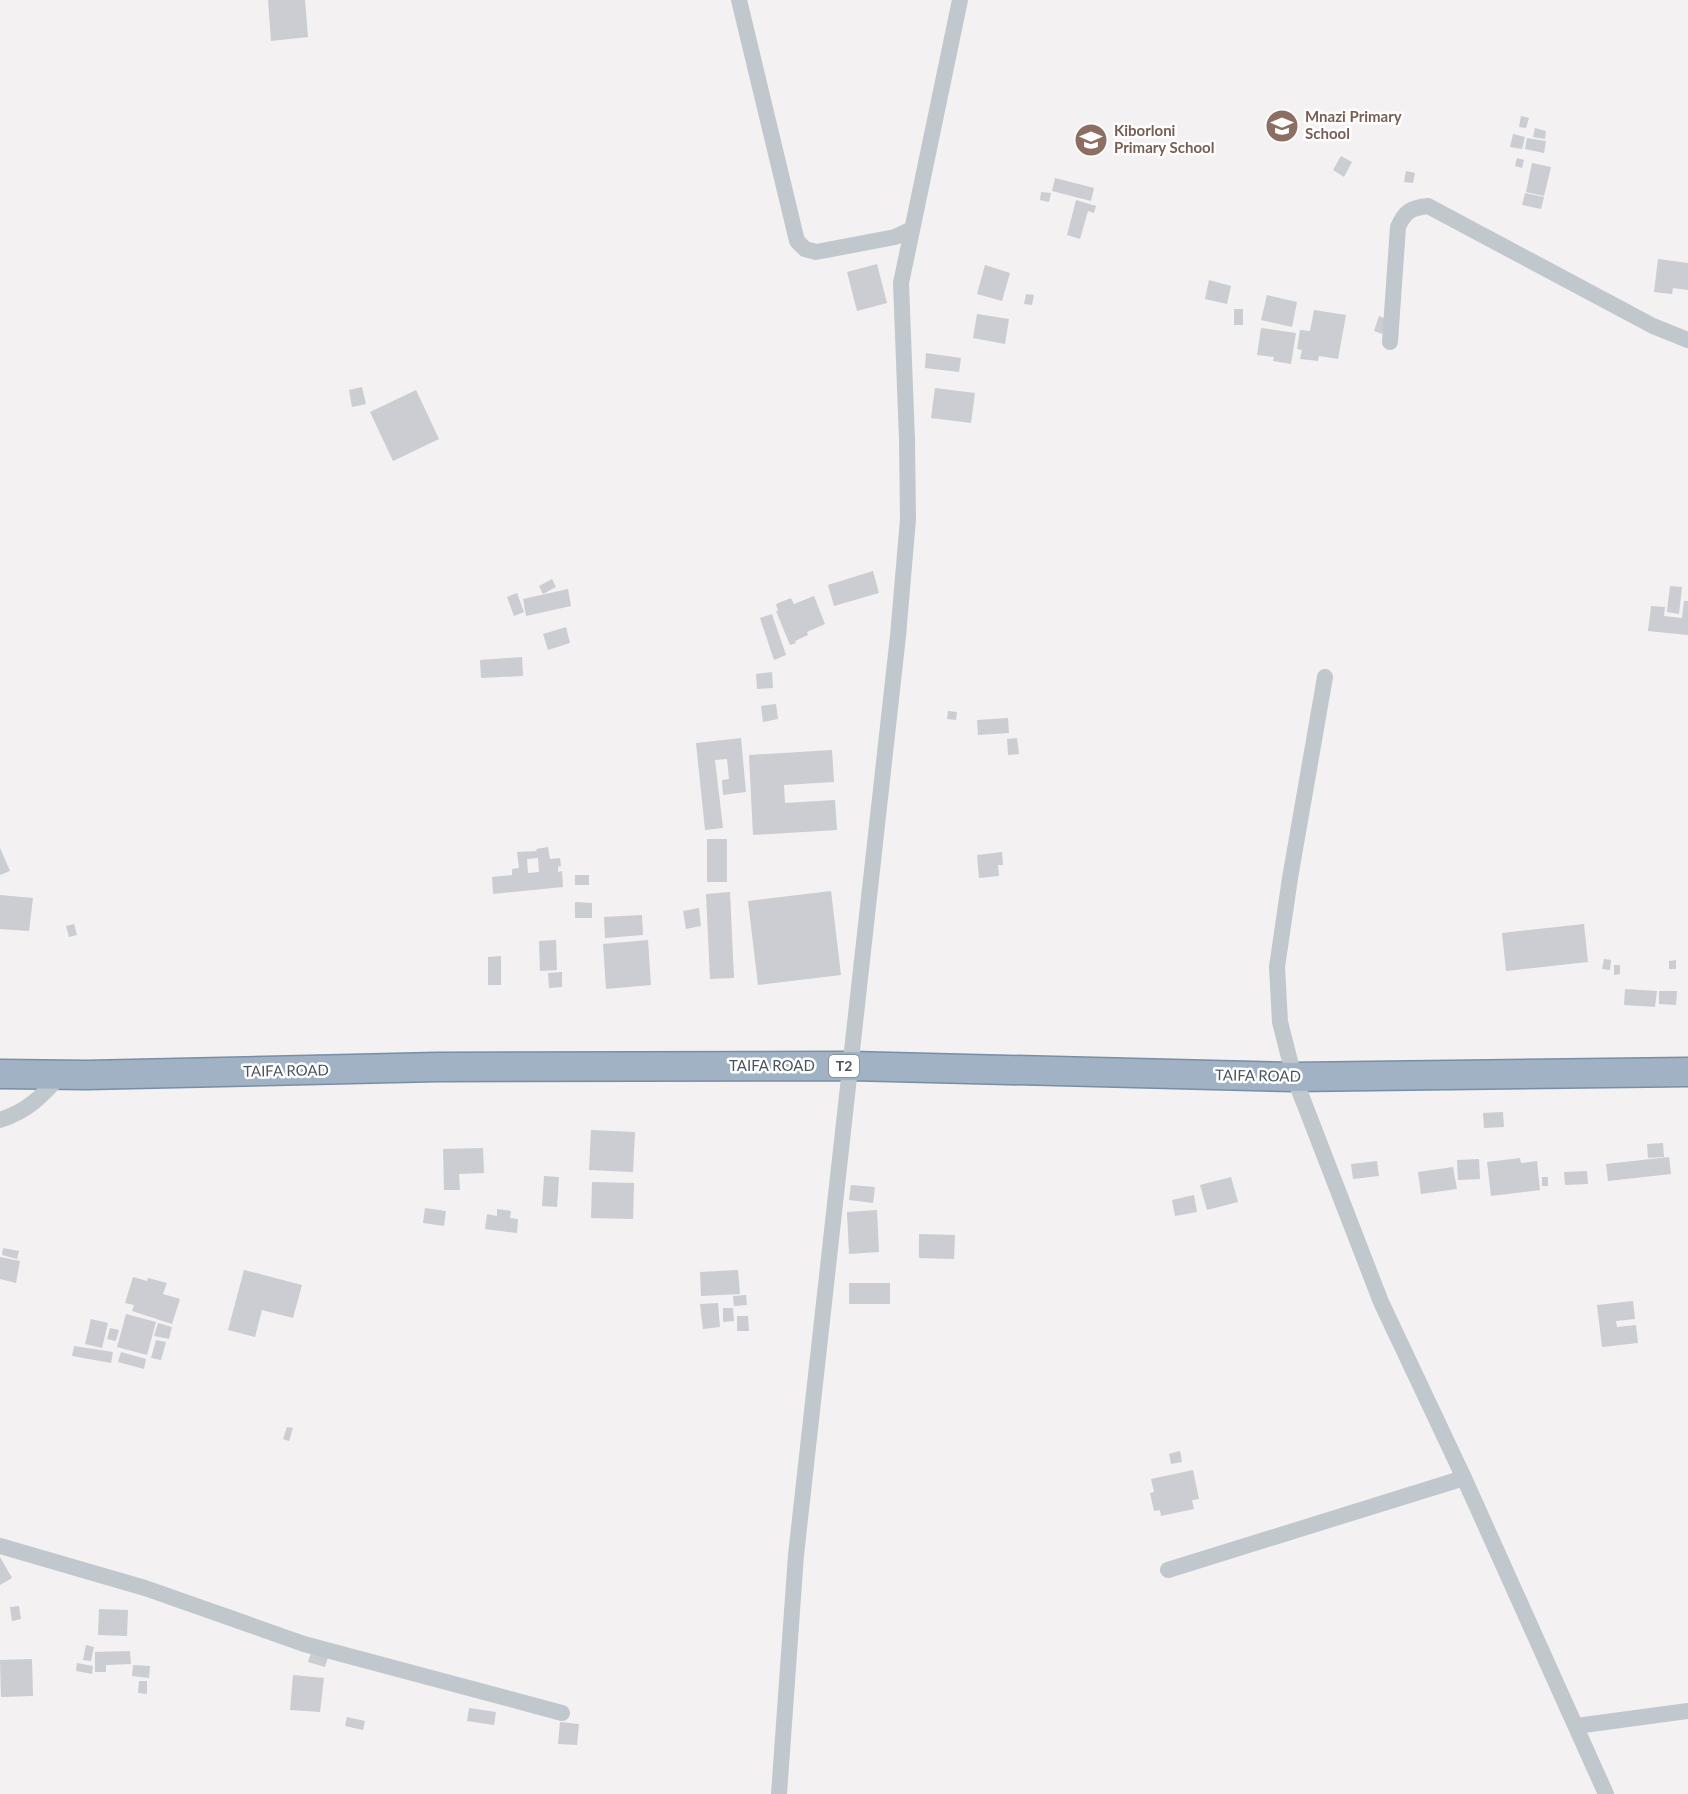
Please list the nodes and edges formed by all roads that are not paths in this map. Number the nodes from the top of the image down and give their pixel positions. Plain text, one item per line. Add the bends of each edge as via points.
1 (739, 0) edge
2 (960, 0) edge
3 (910, 230) junction
4 (1688, 340) edge
5 (1390, 342) dead end
6 (1325, 677) dead end
7 (851, 1066) junction
8 (1688, 1072) edge
9 (0, 1074) edge
10 (61, 1075) junction
11 (1294, 1077) junction
12 (0, 1120) edge
13 (1464, 1478) junction
14 (0, 1546) edge
15 (1168, 1570) dead end
16 (1688, 1711) edge
17 (562, 1713) dead end
18 (1576, 1726) junction
19 (779, 1794) edge
20 (1606, 1794) edge

1 - 3 street via 796,241 816,252 895,237
2 - 3 street
3 - 7 street via 901,283 908,519
4 - 5 street via 1642,321 1428,206 1404,213 1398,226
6 - 11 street via 1277,967 1280,1022
7 - 10 highway, TAIFA ROAD / T2 via 449,1067
7 - 11 highway, TAIFA ROAD / T2
7 - 19 street via 796,1555
8 - 11 highway, TAIFA ROAD / T2
9 - 10 highway, TAIFA ROAD / T2
10 - 12 street via 35,1102
11 - 13 street via 1381,1302
13 - 15 street
13 - 18 street
14 - 17 street via 145,1588 304,1644
16 - 18 street
18 - 20 street

